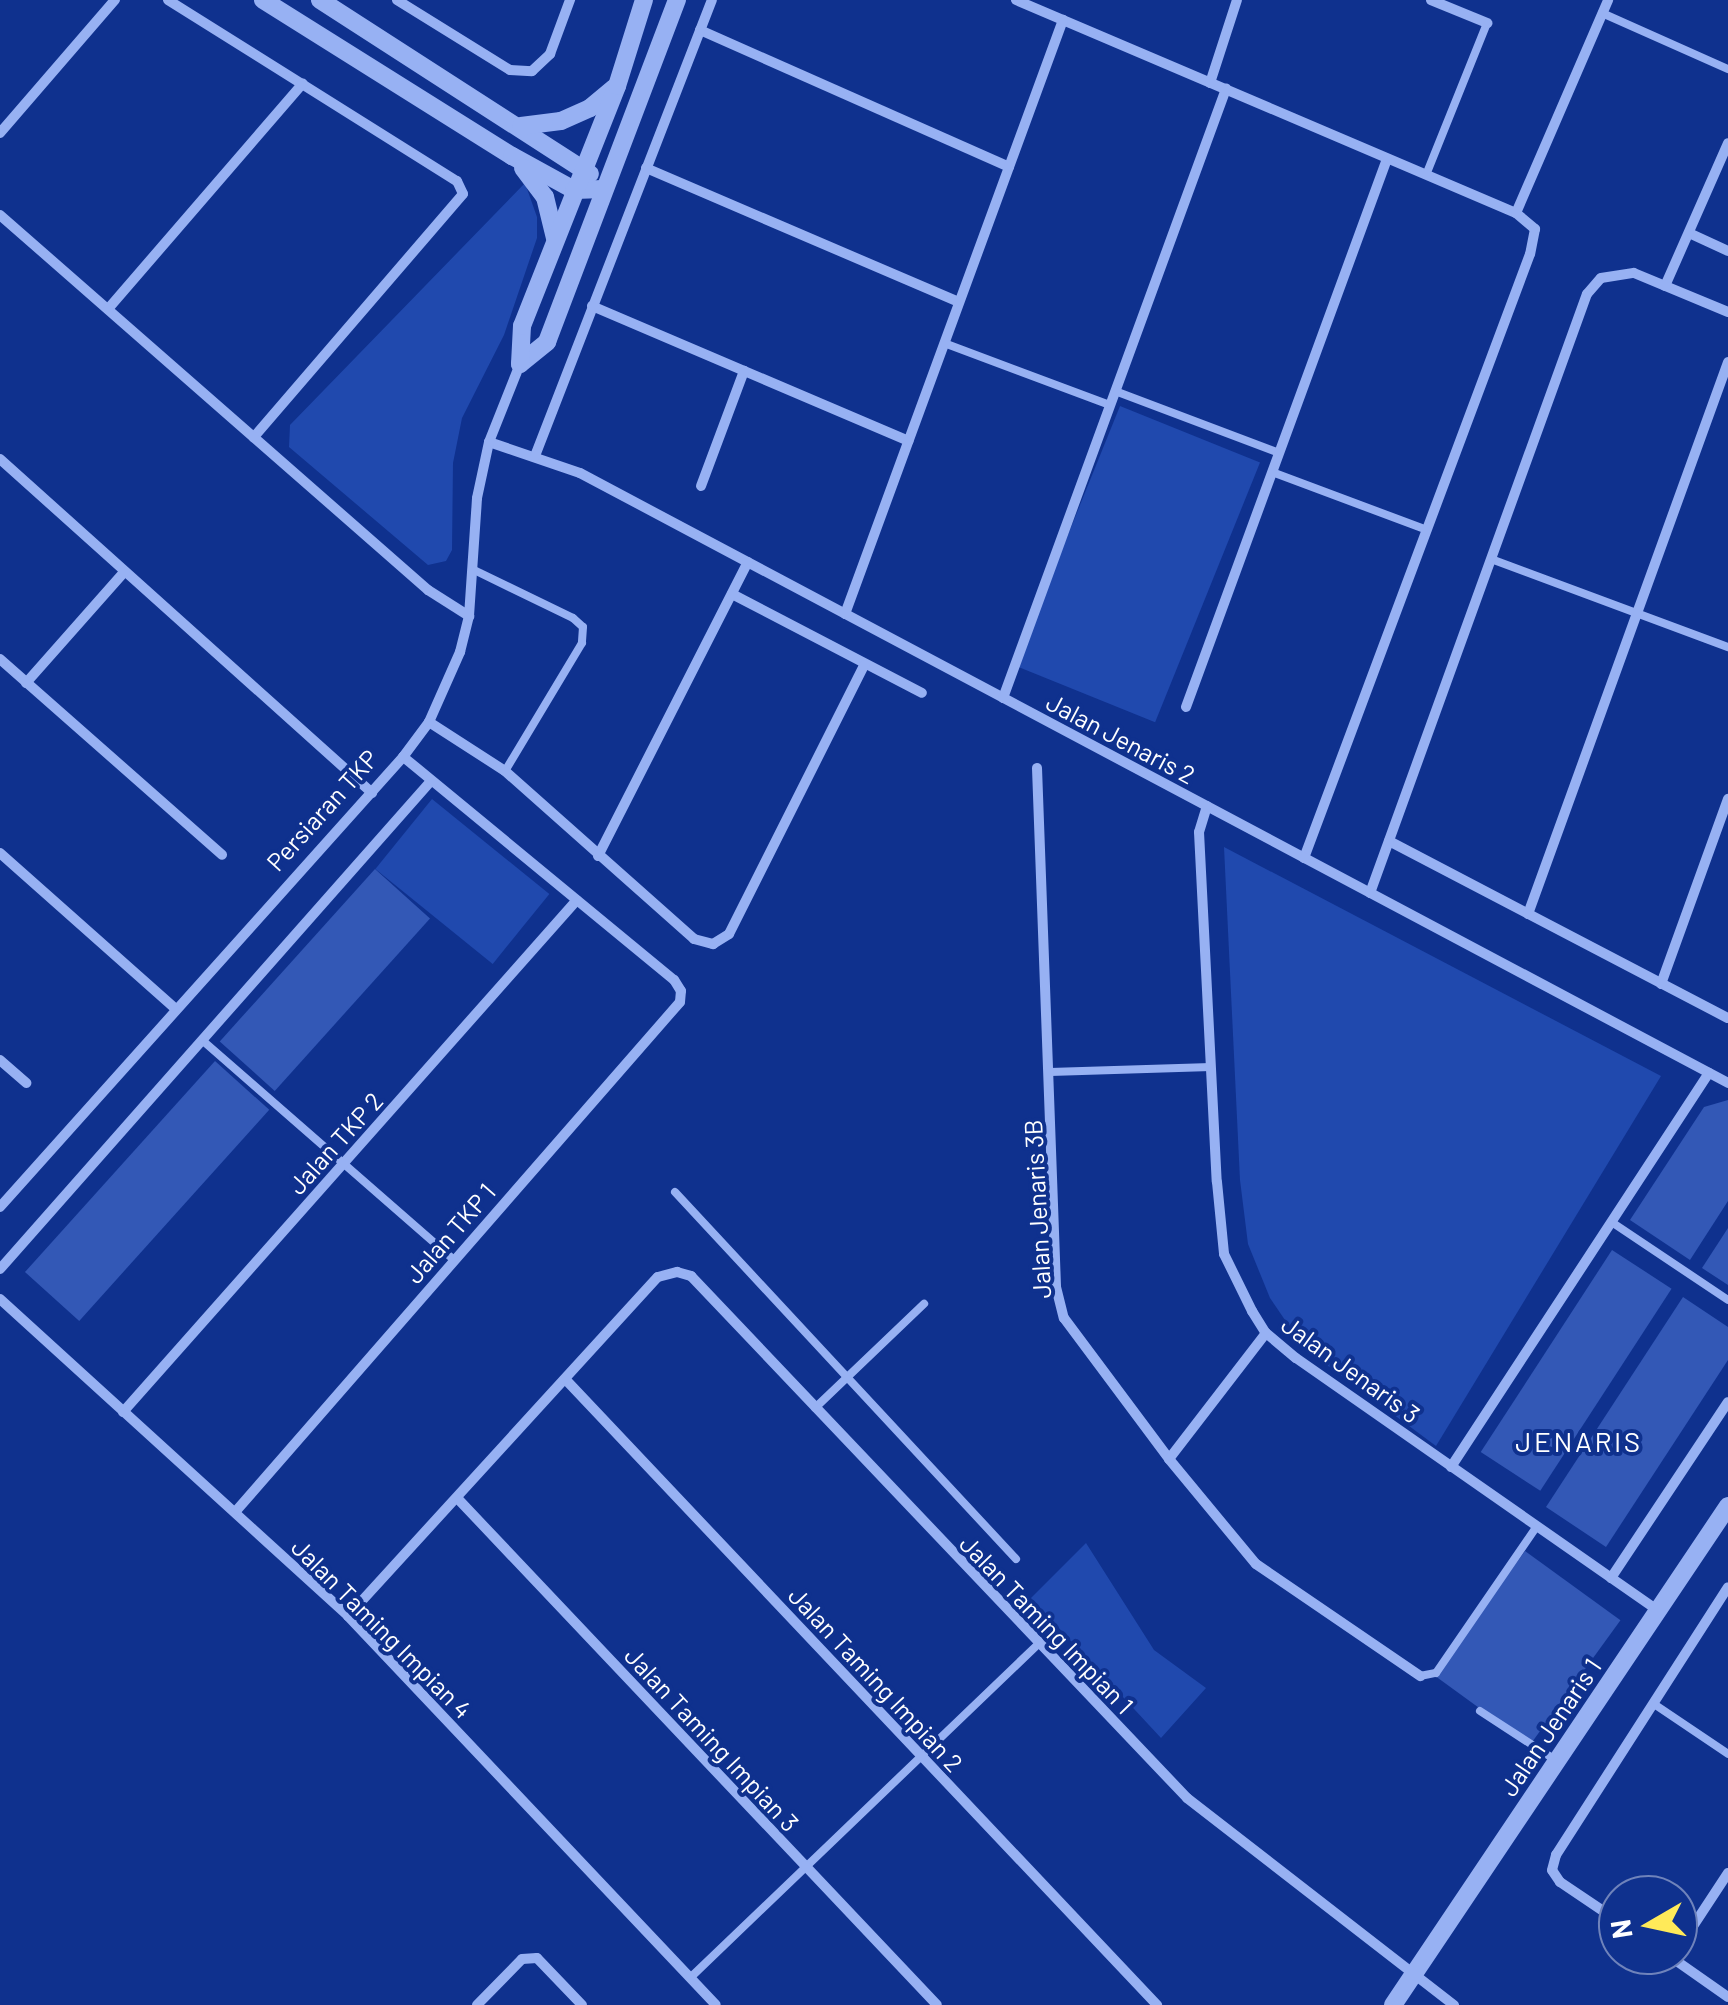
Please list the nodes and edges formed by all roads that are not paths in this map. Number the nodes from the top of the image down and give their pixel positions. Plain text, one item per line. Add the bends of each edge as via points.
1 (115, 0) edge
2 (168, 0) edge
3 (263, 0) edge
4 (320, 0) edge
5 (397, 0) edge
6 (570, 0) edge
7 (644, 0) edge
8 (676, 0) edge
9 (712, 0) edge
10 (1016, 0) edge
11 (1237, 0) edge
12 (1431, 0) edge
13 (1608, 0) edge
14 (1602, 13) junction
15 (1063, 20) junction
16 (1488, 23) joint
17 (700, 30) junction
18 (1728, 69) edge
19 (303, 83) junction
20 (1210, 83) junction
21 (617, 86) junction
22 (1226, 89) junction
23 (521, 126) junction
24 (0, 133) edge
25 (1728, 143) edge
26 (512, 156) junction
27 (1388, 158) junction
28 (584, 167) junction
29 (1009, 167) junction
30 (646, 168) junction
31 (1426, 175) junction
32 (604, 189) junction
33 (574, 190) junction
34 (1516, 213) junction
35 (0, 215) edge
36 (1688, 233) junction
37 (555, 238) junction
38 (1728, 250) edge
39 (1666, 286) junction
40 (959, 302) junction
41 (592, 306) junction
42 (108, 309) junction
43 (1728, 312) edge
44 (944, 343) junction
45 (1728, 362) edge
46 (520, 364) junction
47 (744, 371) junction
48 (1115, 391) junction
49 (1110, 405) junction
50 (254, 437) junction
51 (908, 441) junction
52 (489, 442) junction
53 (1279, 453) junction
54 (535, 456) junction
55 (0, 459) edge
56 (1272, 472) junction
57 (702, 486) dead end
58 (1428, 530) junction
59 (1491, 559) junction
60 (748, 562) junction
61 (472, 570) junction
62 (125, 571) junction
63 (732, 594) junction
64 (1637, 613) junction
65 (844, 614) junction
66 (469, 616) junction
67 (1728, 647) edge
68 (0, 659) edge
69 (864, 665) junction
70 (26, 682) junction
71 (922, 693) dead end
72 (1002, 698) junction
73 (1186, 707) dead end
74 (429, 722) junction
75 (404, 758) junction
76 (1037, 768) dead end
77 (505, 771) junction
78 (431, 781) junction
79 (372, 793) junction
80 (1728, 799) edge
81 (1208, 806) junction
82 (1389, 841) junction
83 (0, 852) edge
84 (222, 856) dead end
85 (598, 856) junction
86 (1304, 858) junction
87 (1370, 893) junction
88 (577, 900) junction
89 (1528, 914) junction
90 (1661, 984) junction
91 (176, 1009) junction
92 (1728, 1018) edge
93 (202, 1040) junction
94 (0, 1060) edge
95 (1211, 1066) junction
96 (1050, 1072) junction
97 (1710, 1073) junction
98 (1728, 1082) edge
99 (26, 1083) dead end
100 (345, 1162) junction
101 (675, 1192) dead end
102 (0, 1207) edge
103 (1613, 1223) junction
104 (453, 1259) junction
105 (0, 1269) edge
106 (0, 1298) edge
107 (1728, 1300) edge
108 (924, 1304) dead end
109 (1266, 1333) junction
110 (847, 1377) junction
111 (566, 1380) junction
112 (1728, 1402) edge
113 (814, 1408) junction
114 (123, 1412) junction
115 (1170, 1459) junction
116 (1451, 1466) junction
117 (459, 1500) junction
118 (236, 1510) junction
119 (1726, 1516) edge
120 (1537, 1526) junction
121 (1016, 1559) dead end
122 (1611, 1578) junction
123 (1728, 1587) edge
124 (1657, 1610) junction
125 (348, 1616) junction
126 (1038, 1645) junction
127 (1420, 1676) joint
128 (1654, 1704) junction
129 (1480, 1711) dead end
130 (1728, 1754) edge
131 (922, 1756) junction
132 (1557, 1761) junction
133 (806, 1866) junction
134 (1728, 1874) edge
135 (1598, 1908) edge
136 (1698, 1918) edge
137 (1698, 1974) edge
138 (1415, 1976) junction
139 (690, 1978) junction
140 (1728, 1997) edge
141 (477, 2005) edge
142 (582, 2005) edge
143 (716, 2005) edge
144 (937, 2005) edge
145 (1157, 2005) edge
146 (1393, 2005) edge
147 (1454, 2005) edge

1 - 24 street
2 - 19 street
3 - 26 street
4 - 23 street
5 - 6 street via 510,70 532,71 550,54
7 - 21 street, Persiaran TKP
8 - 32 street, Persiaran TKP
9 - 17 street
10 - 15 street
11 - 20 street
12 - 16 street
13 - 14 street
14 - 18 lane
14 - 34 street
15 - 20 street
15 - 29 street
16 - 31 lane
17 - 29 street
17 - 30 street
19 - 42 street
19 - 50 street via 457,182 463,194
20 - 22 street
21 - 23 street via 561,122
21 - 28 street, Persiaran TKP
22 - 27 street
22 - 48 street
23 - 28 street
25 - 36 street
26 - 33 street
26 - 37 street via 545,197
27 - 31 street
27 - 53 street
28 - 32 street
28 - 33 street, Persiaran TKP
29 - 40 street
30 - 40 street
30 - 41 street
31 - 34 street
32 - 33 street
32 - 46 street, Persiaran TKP via 546,342
33 - 37 street, Persiaran TKP
34 - 58 street via 1534,229 1530,254
35 - 42 street
36 - 38 street
36 - 39 street
37 - 46 street, Persiaran TKP via 522,326
39 - 43 street
39 - 59 street via 1618,273 1600,278 1588,294
40 - 44 street
41 - 47 street
41 - 54 street
42 - 50 street
44 - 49 lane
44 - 51 street
45 - 64 street
46 - 52 street, Persiaran TKP
47 - 51 street
47 - 57 street
48 - 49 street
48 - 53 lane
49 - 72 street
50 - 66 street via 428,590
51 - 65 street
52 - 54 street, Jalan Jenaris 2
52 - 61 street, Persiaran TKP
53 - 56 street
54 - 60 street, Jalan Jenaris 2
55 - 62 street
56 - 58 lane
56 - 73 street
58 - 86 street
59 - 64 lane
59 - 82 street
60 - 63 street
60 - 65 street, Jalan Jenaris 2
61 - 66 street, Persiaran TKP
61 - 77 lane via 583,627 582,643
62 - 70 street
62 - 79 street
63 - 69 street
63 - 85 street
64 - 67 lane
64 - 89 street
65 - 72 street, Jalan Jenaris 2
66 - 74 street, Persiaran TKP
68 - 70 street
69 - 71 street
69 - 85 street via 729,934 713,944 694,938
70 - 84 street
72 - 81 street, Jalan Jenaris 2
74 - 75 street, Persiaran TKP
74 - 77 street
75 - 78 street
75 - 79 street, Persiaran TKP
76 - 96 street, Jalan Jenaris 3B
77 - 85 street
78 - 88 street
78 - 93 street
79 - 91 street, Persiaran TKP
80 - 90 street
81 - 86 street, Jalan Jenaris 2
81 - 95 street, Jalan Jenaris 3 via 1199,832
82 - 87 street
82 - 89 street
83 - 91 street
86 - 87 street, Jalan Jenaris 2
87 - 97 street, Jalan Jenaris 2
88 - 100 street, Jalan TKP 2
88 - 104 street, Jalan TKP 1 via 674,980 680,1002
89 - 90 street
90 - 92 street
91 - 102 street, Persiaran TKP
93 - 100 lane
93 - 105 street
94 - 99 street
95 - 96 lane
95 - 109 street, Jalan Jenaris 3 via 1224,1254
96 - 115 street, Jalan Jenaris 3B via 1056,1286 1064,1318
97 - 98 street, Jalan Jenaris 2
97 - 103 street
100 - 104 lane
100 - 114 street, Jalan TKP 2
101 - 110 lane
103 - 107 lane
103 - 116 street
104 - 118 street, Jalan TKP 1
106 - 114 street, Jalan Taming Impian 4
108 - 110 lane
109 - 115 street
109 - 116 street, Jalan Jenaris 3
110 - 113 lane
110 - 121 lane
111 - 113 street, Jalan Taming Impian 1 via 658,1277 677,1272 691,1276
111 - 117 street
111 - 131 street, Jalan Taming Impian 2
112 - 122 street
113 - 126 street, Jalan Taming Impian 1
114 - 118 street, Jalan Taming Impian 4
115 - 127 street, Jalan Jenaris 3B via 1256,1564
116 - 120 street, Jalan Jenaris 3
117 - 125 street
117 - 133 street, Jalan Taming Impian 3
118 - 125 street, Jalan Taming Impian 4
119 - 124 street, Jalan Jenaris 1
120 - 122 street, Jalan Jenaris 3
120 - 127 lane via 1436,1673
122 - 124 street, Jalan Jenaris 3
123 - 128 street
124 - 132 street, Jalan Jenaris 1
125 - 139 street, Jalan Taming Impian 4
126 - 131 lane
126 - 138 street, Jalan Taming Impian 1 via 1187,1798
128 - 130 lane
128 - 135 street via 1556,1855 1552,1870 1560,1882
129 - 132 lane
131 - 133 lane
131 - 145 street, Jalan Taming Impian 2
132 - 138 street, Jalan Jenaris 1
133 - 139 lane
133 - 144 street, Jalan Taming Impian 3
134 - 136 street
137 - 140 street
138 - 146 street, Jalan Jenaris 1
138 - 147 street, Jalan Taming Impian 1
139 - 143 street, Jalan Taming Impian 4
141 - 142 street via 522,1959 537,1958

